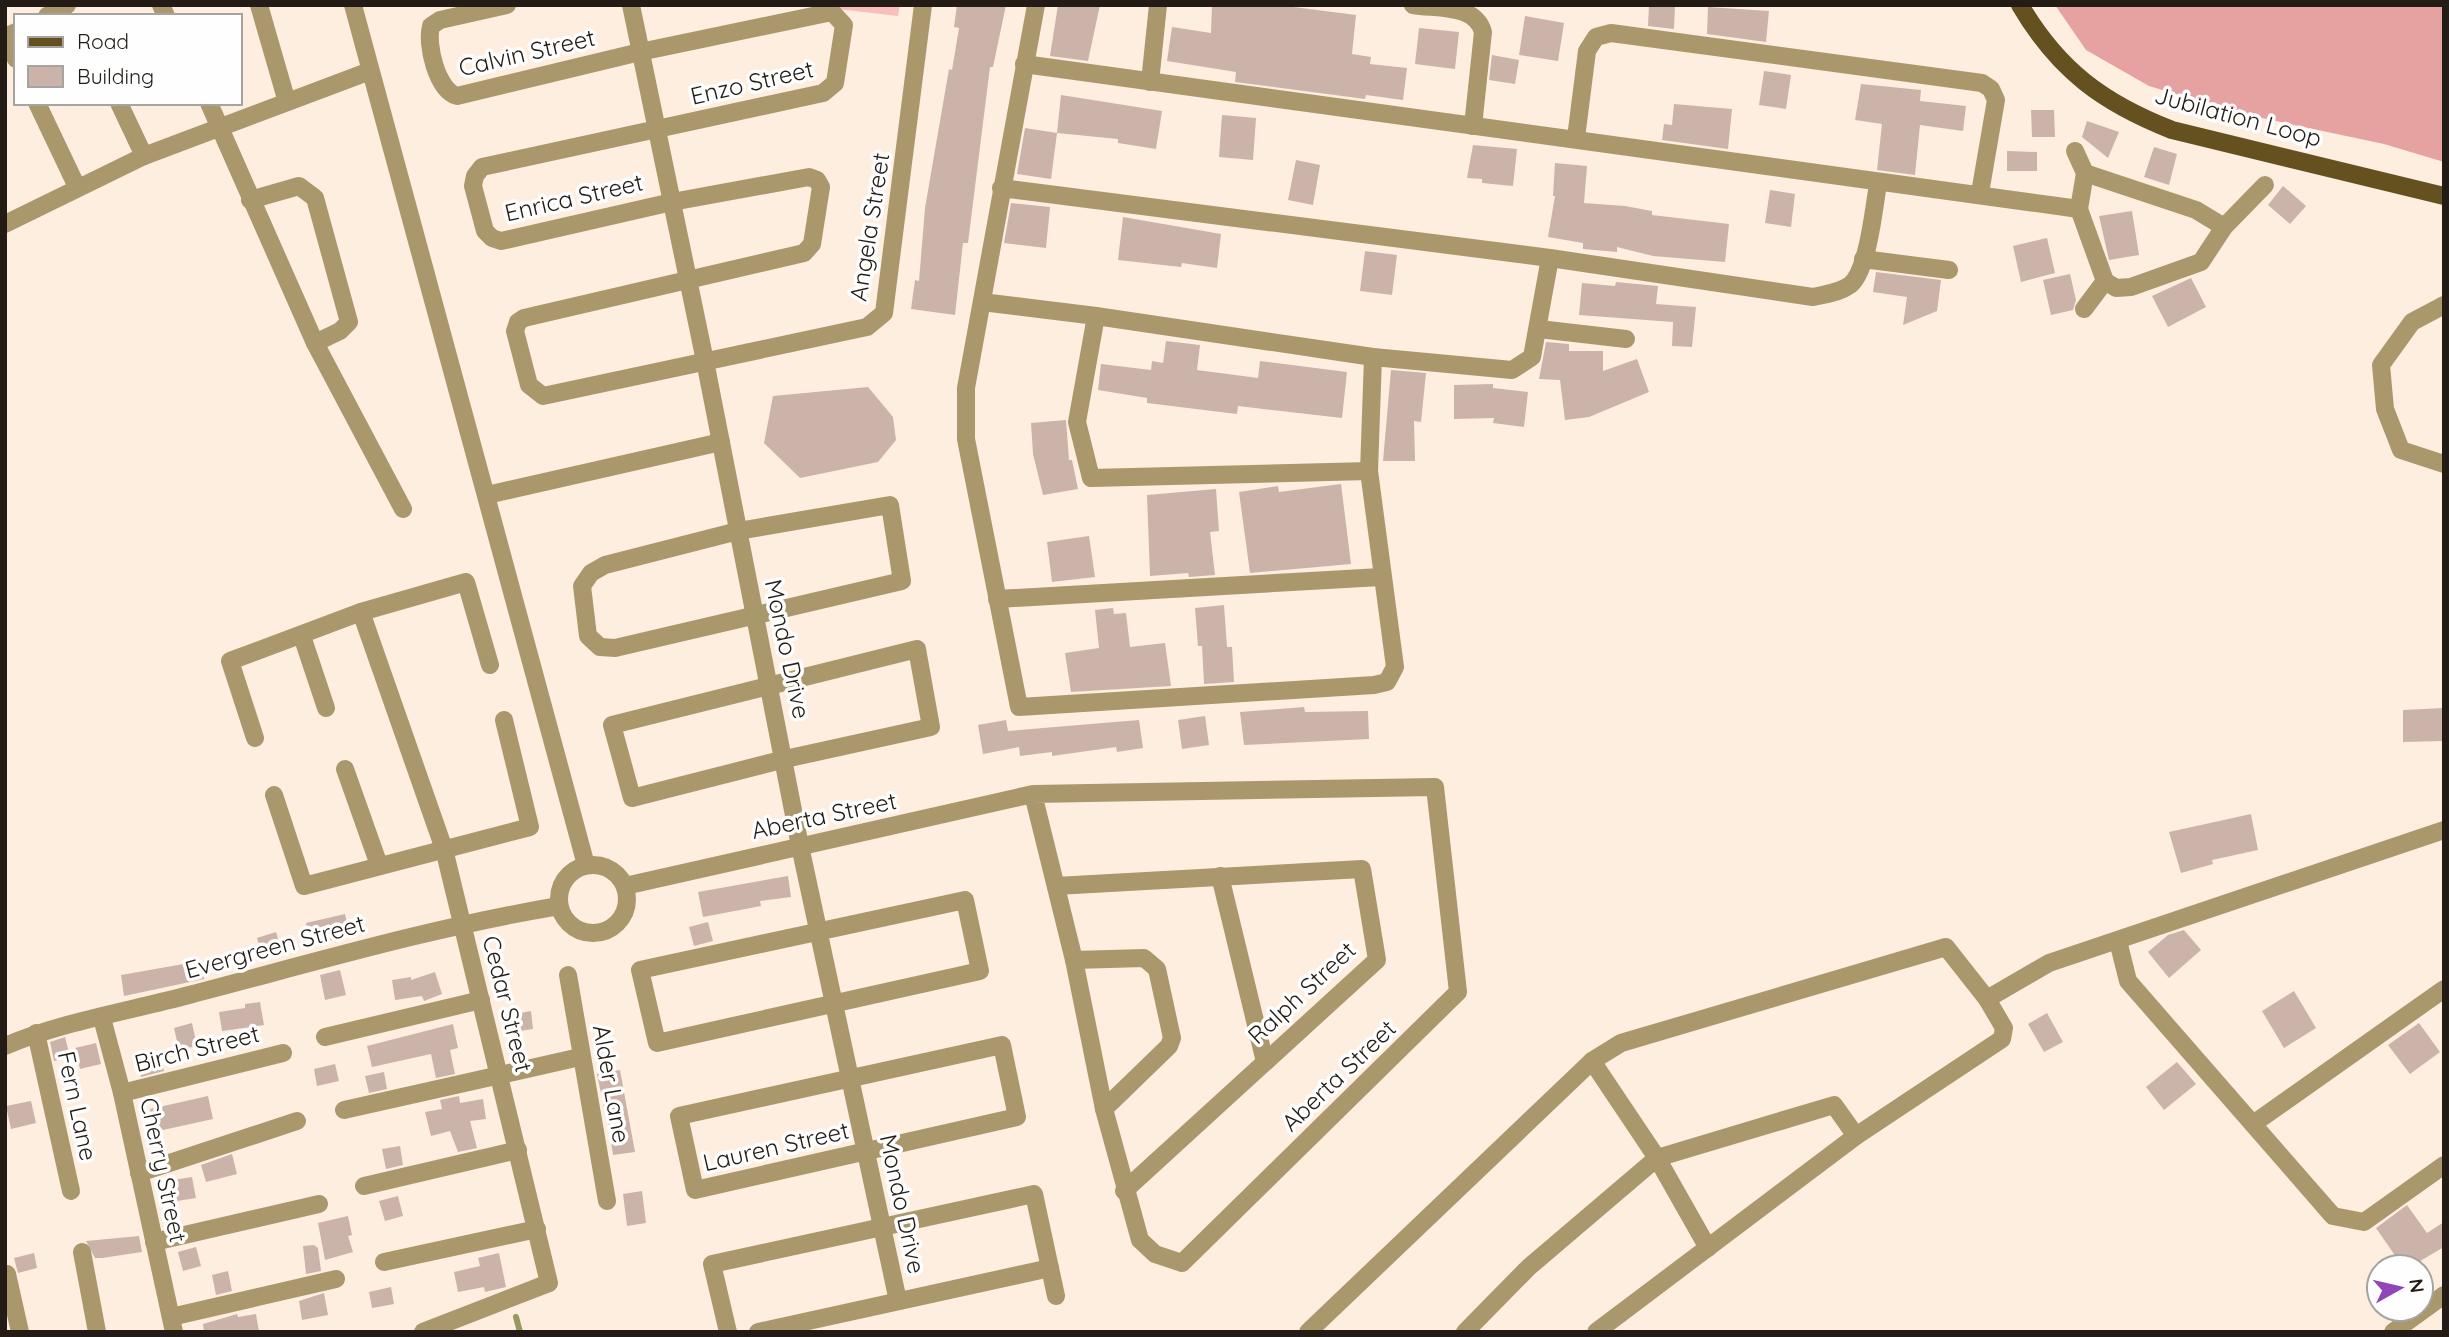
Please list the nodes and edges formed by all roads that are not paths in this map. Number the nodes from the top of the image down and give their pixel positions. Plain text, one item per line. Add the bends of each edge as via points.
1 (70, 5) edge
2 (259, 5) edge
3 (353, 5) edge
4 (507, 5) edge
5 (631, 5) edge
6 (923, 5) edge
7 (1036, 5) edge
8 (1158, 5) edge
9 (1413, 5) edge
10 (2020, 5) edge
11 (51, 14) edge
12 (14, 33) edge
13 (640, 52) junction
14 (14, 55) edge
15 (1024, 64) junction
16 (370, 71) junction
17 (1150, 82) junction
18 (287, 102) junction
19 (38, 105) edge
20 (120, 105) edge
21 (210, 105) edge
22 (220, 126) junction
23 (1473, 126) junction
24 (656, 130) junction
25 (1576, 138) junction
26 (2075, 151) dead end
27 (144, 156) junction
28 (2085, 173) junction
29 (1878, 184) junction
30 (2265, 185) dead end
31 (76, 187) junction
32 (1001, 188) junction
33 (1980, 193) junction
34 (2444, 196) edge
35 (250, 200) junction
36 (671, 202) junction
37 (2079, 209) junction
38 (7, 219) edge
39 (2224, 227) junction
40 (1550, 258) junction
41 (1863, 259) junction
42 (1949, 270) dead end
43 (688, 280) junction
44 (2105, 281) junction
45 (982, 302) junction
46 (2444, 306) edge
47 (2084, 309) dead end
48 (1096, 316) junction
49 (1539, 329) junction
50 (1626, 340) dead end
51 (315, 343) junction
52 (1373, 357) junction
53 (705, 361) junction
54 (721, 442) junction
55 (2444, 464) edge
56 (1369, 471) junction
57 (487, 495) junction
58 (403, 509) dead end
59 (737, 531) junction
60 (1381, 577) junction
61 (997, 599) junction
62 (361, 612) junction
63 (755, 616) junction
64 (302, 636) junction
65 (490, 665) dead end
66 (769, 686) junction
67 (326, 708) dead end
68 (504, 720) dead end
69 (255, 738) dead end
70 (785, 759) junction
71 (345, 769) dead end
72 (1034, 794) junction
73 (274, 795) dead end
74 (2444, 830) edge
75 (800, 846) junction
76 (444, 849) junction
77 (379, 865) junction
78 (586, 865) junction
79 (1220, 876) junction
80 (625, 886) junction
81 (1056, 886) junction
82 (559, 906) junction
83 (463, 922) junction
84 (818, 932) junction
85 (2118, 941) junction
86 (1074, 961) junction
87 (568, 975) dead end
88 (2444, 989) edge
89 (1987, 999) junction
90 (481, 1000) junction
91 (834, 1004) junction
92 (102, 1018) junction
93 (36, 1032) junction
94 (325, 1037) dead end
95 (5, 1046) edge
96 (283, 1053) dead end
97 (580, 1057) junction
98 (1592, 1061) junction
99 (1265, 1062) junction
100 (499, 1075) junction
101 (850, 1078) junction
102 (122, 1093) junction
103 (1104, 1109) junction
104 (344, 1110) dead end
105 (297, 1121) dead end
106 (2253, 1124) junction
107 (1856, 1136) junction
108 (517, 1150) junction
109 (866, 1151) junction
110 (1657, 1158) junction
111 (2444, 1165) edge
112 (139, 1173) junction
113 (364, 1186) dead end
114 (71, 1191) dead end
115 (1124, 1191) junction
116 (607, 1201) dead end
117 (318, 1203) dead end
118 (882, 1227) junction
119 (537, 1229) junction
120 (154, 1242) junction
121 (1708, 1248) junction
122 (82, 1252) dead end
123 (384, 1262) dead end
124 (1050, 1268) junction
125 (7, 1274) edge
126 (336, 1279) dead end
127 (2444, 1295) edge
128 (1056, 1296) dead end
129 (898, 1301) junction
130 (172, 1325) edge
131 (20, 1332) edge
132 (97, 1332) edge
133 (423, 1332) edge
134 (728, 1332) edge
135 (758, 1332) edge
136 (1308, 1332) edge
137 (1465, 1332) edge
138 (1596, 1332) edge
139 (2393, 1332) edge

1 - 11 street
2 - 18 street
3 - 16 street
4 - 13 street, Calvin Street via 439,20 431,26 428,35 442,85 449,94 457,96
5 - 13 street, Mondo Drive
6 - 53 street, Angela Street via 884,313 867,327
7 - 15 street
8 - 17 street
9 - 23 street via 1471,13 1480,20 1483,32
10 - 34 main road, Jubilation Loop via 2038,36 2066,67 2101,96 2133,114 2172,130
12 - 14 street via 5,37
13 - 24 street, Mondo Drive
13 - 24 street, Enzo Street via 832,12 844,25 835,83 830,89
15 - 17 street
15 - 32 street
16 - 18 street
16 - 57 street
17 - 23 street
18 - 22 street
19 - 31 street
20 - 27 street
21 - 22 street
22 - 27 street
22 - 35 street
23 - 25 street
24 - 36 street, Mondo Drive
24 - 36 street, Enrica Street via 482,167 473,186 485,231 501,241
25 - 29 street
25 - 33 street via 1587,51 1596,37 1611,33 1982,83 1996,100
26 - 28 street
27 - 31 street
28 - 37 street
28 - 39 street via 2196,210
29 - 33 street
29 - 41 street
30 - 39 street
31 - 38 street
32 - 40 street
32 - 45 street
33 - 37 street
35 - 51 street
35 - 51 street via 299,186 315,198 349,322
36 - 43 street, Mondo Drive
36 - 43 street, Angela Street via 809,177 821,187 809,250
37 - 44 street
39 - 44 street via 2201,262 2131,287 2116,288
40 - 41 street via 1813,296 1852,284
40 - 49 street
41 - 42 street
43 - 53 street, Mondo Drive
43 - 53 street, Angela Street via 524,318 515,331 529,386 543,396
44 - 47 street
45 - 48 street
45 - 61 street via 965,388 966,439
46 - 55 street via 2412,323 2381,365 2385,409 2401,450
48 - 52 street
48 - 56 street via 1077,422 1091,478
49 - 50 street
49 - 52 street via 1532,357 1512,370
51 - 58 street
52 - 56 street
53 - 54 street, Mondo Drive
54 - 57 street
54 - 59 street, Mondo Drive
56 - 60 street
57 - 78 street
59 - 63 street, Mondo Drive
59 - 63 street via 890,505 902,581
59 - 63 street via 605,565 591,573 582,586 588,636 600,647 615,648
60 - 61 street
60 - 61 street via 1395,667 1387,682 1019,707
62 - 64 street
62 - 65 street via 466,582
62 - 76 street, Cedar Street
63 - 66 street, Mondo Drive
64 - 67 street
64 - 69 street via 230,661
66 - 70 street, Mondo Drive
66 - 70 street via 917,649 931,726
66 - 70 street via 612,724 632,798
68 - 76 street via 530,827
70 - 75 street, Mondo Drive
71 - 77 street
72 - 75 street, Aberta Street
72 - 81 street, Aberta Street
72 - 115 street, Aberta Street via 1435,787 1458,992 1182,1263 1154,1254 1140,1240
73 - 77 street via 304,886
74 - 85 street
75 - 80 street, Aberta Street
75 - 84 street, Mondo Drive
76 - 77 street
76 - 83 street, Cedar Street
78 - 80 street via 614,871
78 - 82 street via 562,885
79 - 81 street, Ralph Street
79 - 99 street
79 - 99 street, Ralph Street via 1362,869 1377,960
80 - 82 street via 628,897 622,919 603,933 580,932
81 - 86 street, Aberta Street
82 - 83 street, Evergreen Street
83 - 90 street, Cedar Street
83 - 92 street, Evergreen Street
84 - 91 street, Mondo Drive
84 - 91 street via 965,900 980,971
84 - 91 street via 640,970 657,1043
85 - 89 street via 2049,964
85 - 106 street via 2128,981
86 - 103 street, Aberta Street
86 - 103 street via 1144,958 1151,962 1157,969 1172,1038 1164,1054
87 - 97 street, Alder Lane
88 - 106 street
89 - 98 street via 1946,947 1621,1043
89 - 107 street via 2004,1028 2001,1039
90 - 94 street
90 - 100 street, Cedar Street
91 - 101 street, Mondo Drive
92 - 93 street, Evergreen Street
92 - 102 street, Cherry Street
93 - 95 street, Evergreen Street
93 - 114 street, Fern Lane
96 - 102 street, Birch Street
97 - 100 street
97 - 116 street, Alder Lane
98 - 110 street
98 - 136 street
99 - 115 street, Ralph Street
100 - 104 street
100 - 108 street, Cedar Street
101 - 109 street, Mondo Drive
101 - 109 street via 1002,1045 1017,1117
101 - 109 street, Lauren Street via 679,1116 695,1190
102 - 112 street, Cherry Street
103 - 115 street, Aberta Street
105 - 112 street
106 - 111 street via 2333,1216 2364,1222
107 - 110 street via 1834,1105
107 - 121 street
108 - 113 street
108 - 119 street, Cedar Street
109 - 118 street, Mondo Drive
110 - 121 street
110 - 137 street via 1529,1267
112 - 120 street, Cherry Street
117 - 120 street
118 - 124 street via 1034,1194
118 - 129 street, Mondo Drive
118 - 134 street via 712,1264
119 - 123 street
119 - 133 street, Cedar Street via 550,1283
120 - 130 street, Cherry Street
121 - 138 street
122 - 132 street
124 - 128 street
124 - 129 street
125 - 131 street
126 - 130 street
127 - 139 street
129 - 135 street

